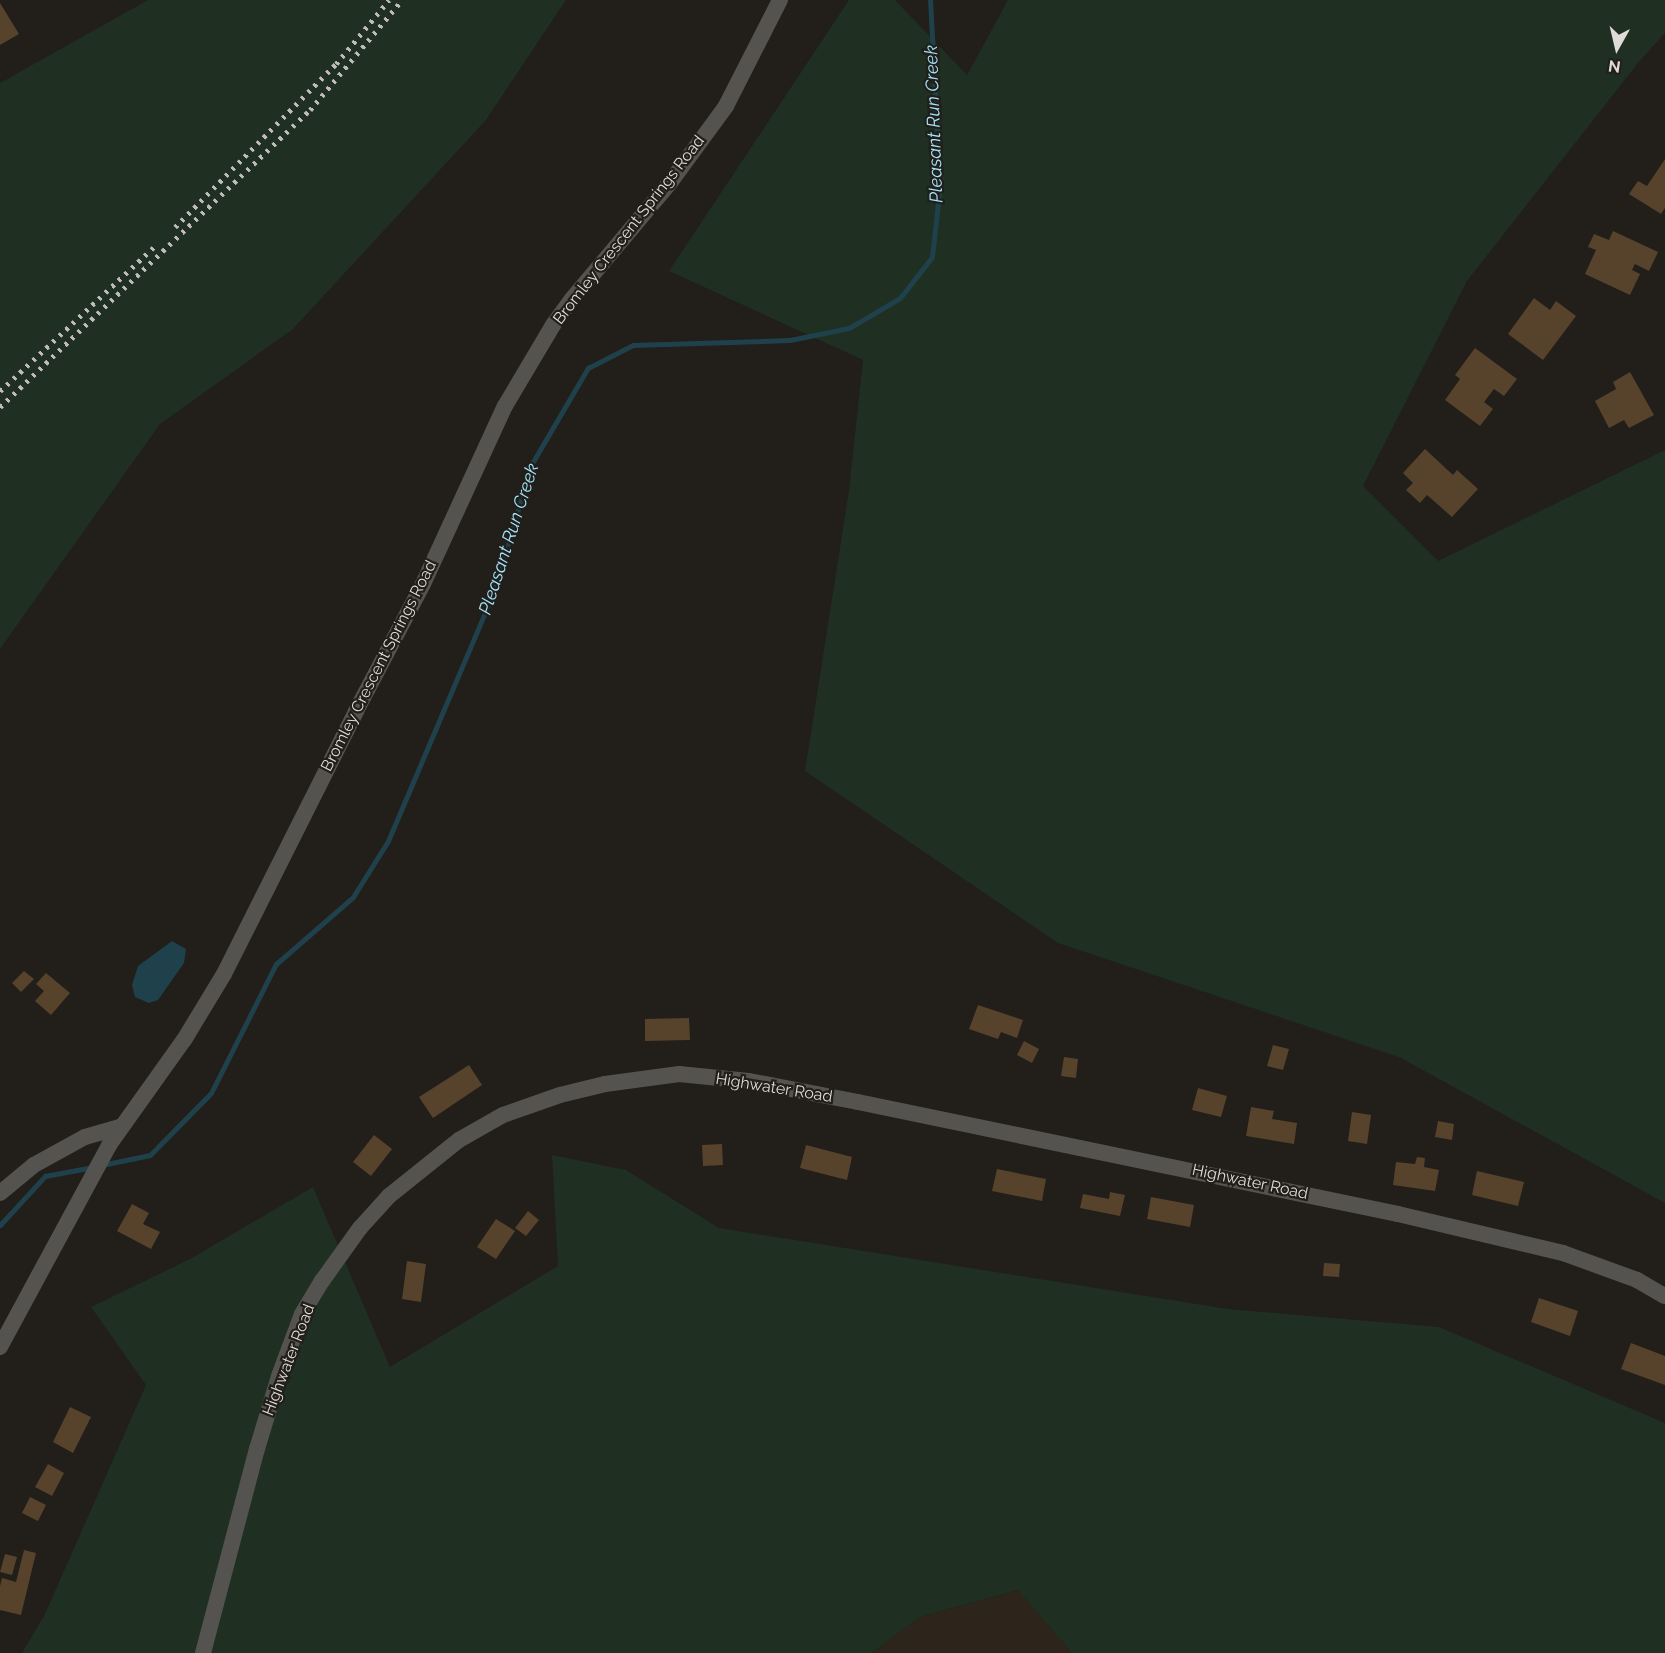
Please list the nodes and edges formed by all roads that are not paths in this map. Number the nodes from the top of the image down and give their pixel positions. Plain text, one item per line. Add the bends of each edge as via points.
1 (780, 0) edge
2 (121, 1127) junction
3 (0, 1193) edge
4 (1665, 1296) edge
5 (0, 1347) edge
6 (203, 1653) edge

1 - 2 street, Bromley Crescent Springs Road via 726,106 669,184 553,325 505,406 423,584 224,974 184,1040
2 - 3 street via 85,1137 34,1164
2 - 5 street, Bromley Crescent Springs Road
4 - 6 street, Highwater Road via 1590,1261 1398,1214 749,1080 679,1074 605,1084 503,1115 459,1140 389,1196 322,1281 302,1314 279,1376

